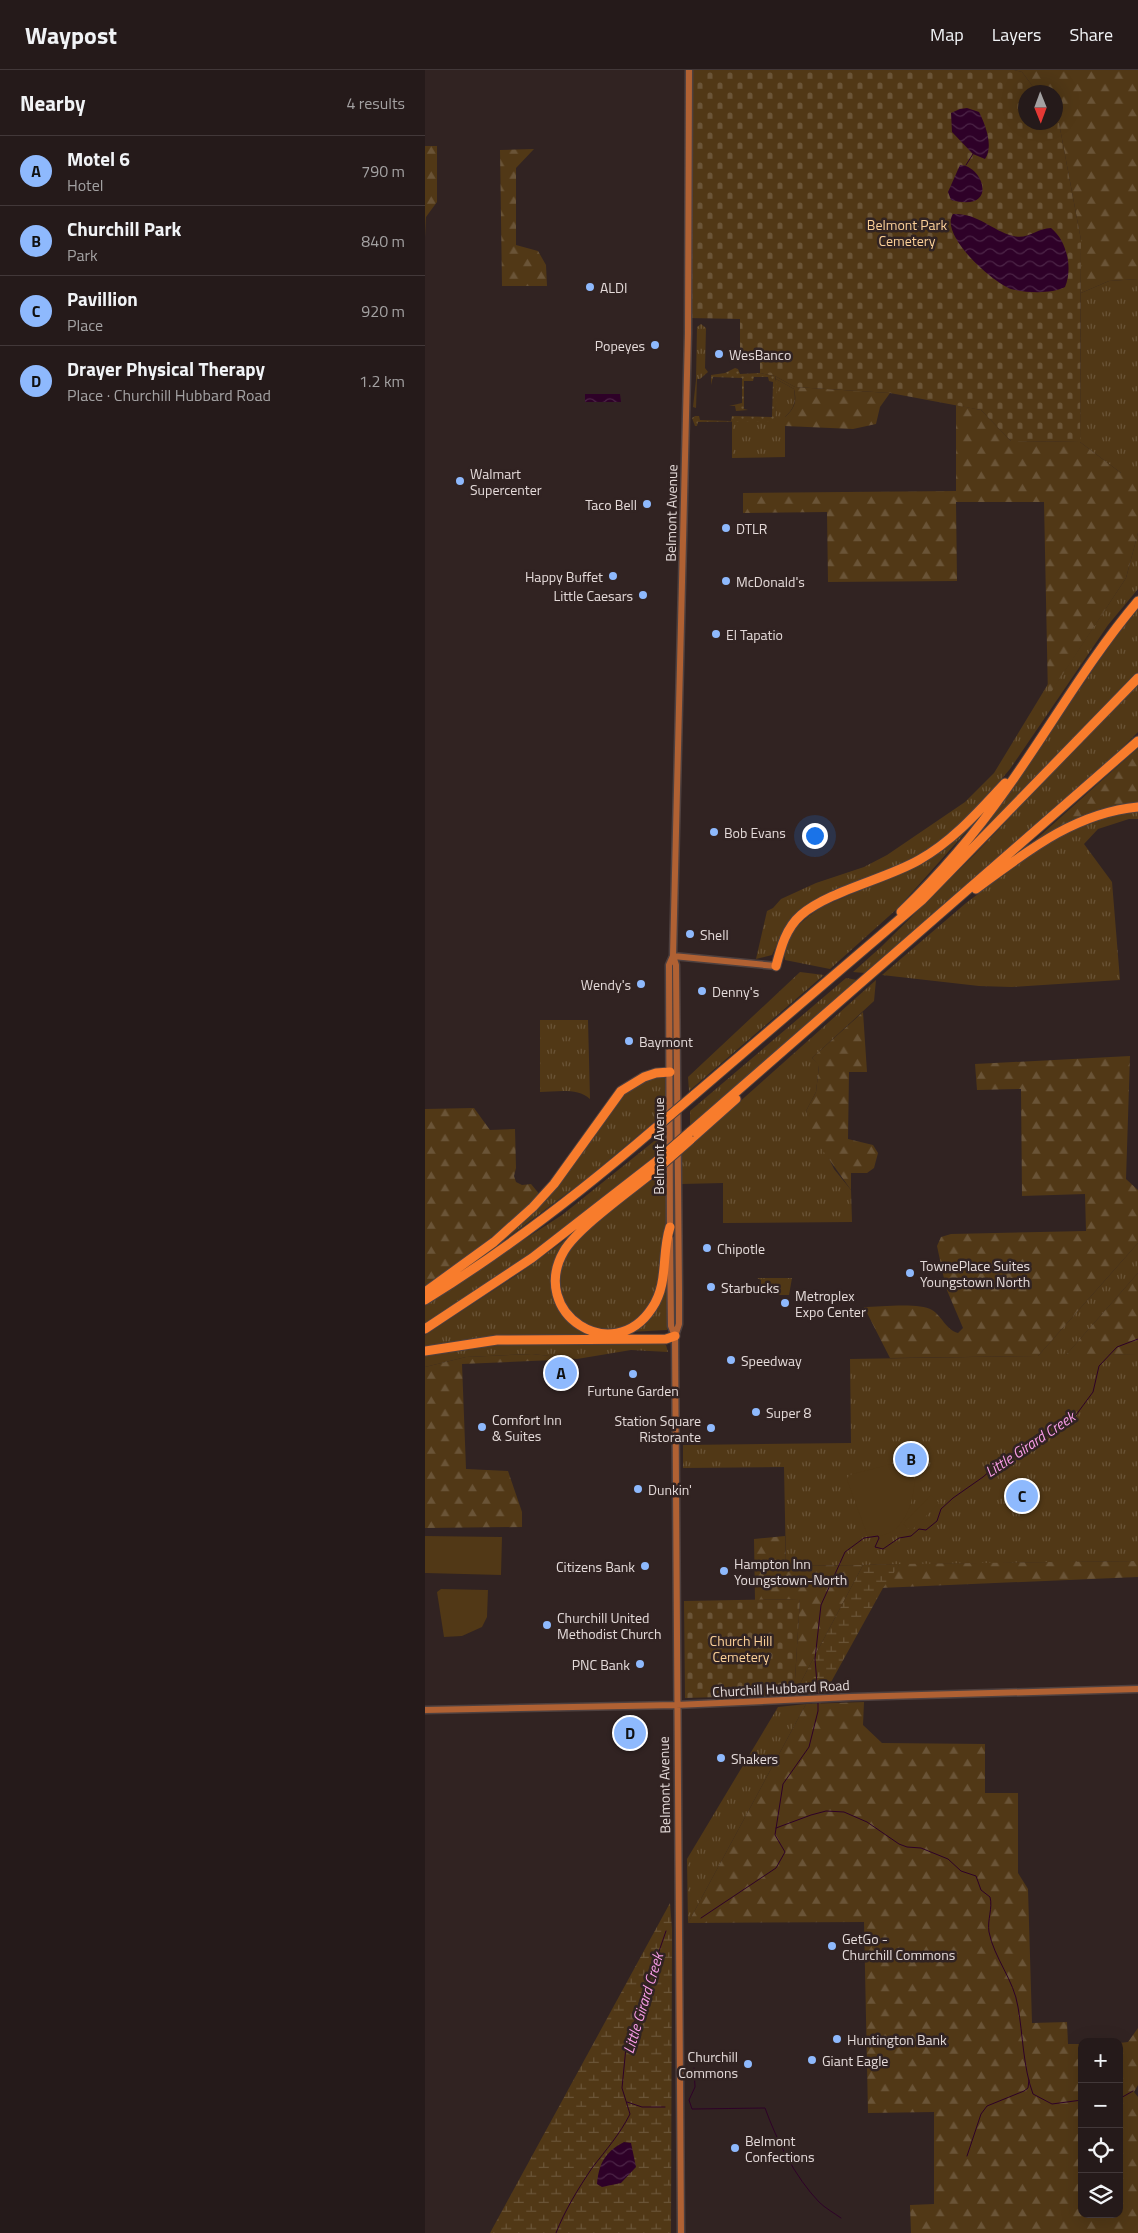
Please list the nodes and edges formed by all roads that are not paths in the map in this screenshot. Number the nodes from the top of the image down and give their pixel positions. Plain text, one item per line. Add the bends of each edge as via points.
1 (689, 70) edge
2 (1138, 601) edge
3 (1138, 678) edge
4 (1063, 706) junction
5 (1138, 741) edge
6 (1138, 807) edge
7 (885, 931) junction
8 (903, 946) junction
9 (673, 956) junction
10 (776, 966) joint
11 (673, 1072) junction
12 (658, 1164) junction
13 (670, 1227) junction
14 (425, 1292) edge
15 (425, 1300) edge
16 (425, 1328) edge
17 (610, 1334) junction
18 (675, 1336) junction
19 (425, 1351) edge
20 (1138, 1689) edge
21 (676, 1705) junction
22 (425, 1710) edge
23 (681, 2233) edge

1 - 9 main road, Belmont Avenue via 688,328
2 - 4 highway
3 - 7 highway via 935,888 897,925
4 - 7 highway via 973,835
4 - 10 highway via 1051,716 1007,782 969,821 920,860 806,911 787,933
5 - 8 highway
6 - 8 highway via 1099,814 1050,836 974,891 921,936
7 - 15 highway, bridge via 601,1175 533,1227
8 - 12 highway, bridge
9 - 10 main road
9 - 11 main road, Belmont Avenue via 669,965
11 - 13 main road, Belmont Avenue
11 - 14 highway via 644,1077 621,1091 533,1207 494,1242
11 - 18 main road, Belmont Avenue via 679,1292 679,1324
12 - 16 highway via 532,1258
12 - 17 highway via 570,1242 558,1264 556,1291 565,1312 581,1327
13 - 17 highway via 661,1290 653,1308 635,1326
13 - 18 main road, Belmont Avenue via 671,1326
17 - 18 highway
18 - 19 highway via 666,1339 497,1340
18 - 21 main road, Belmont Avenue
20 - 21 main road, Churchill Hubbard Road
21 - 22 main road, Churchill Hubbard Road
21 - 23 main road, Belmont Avenue

